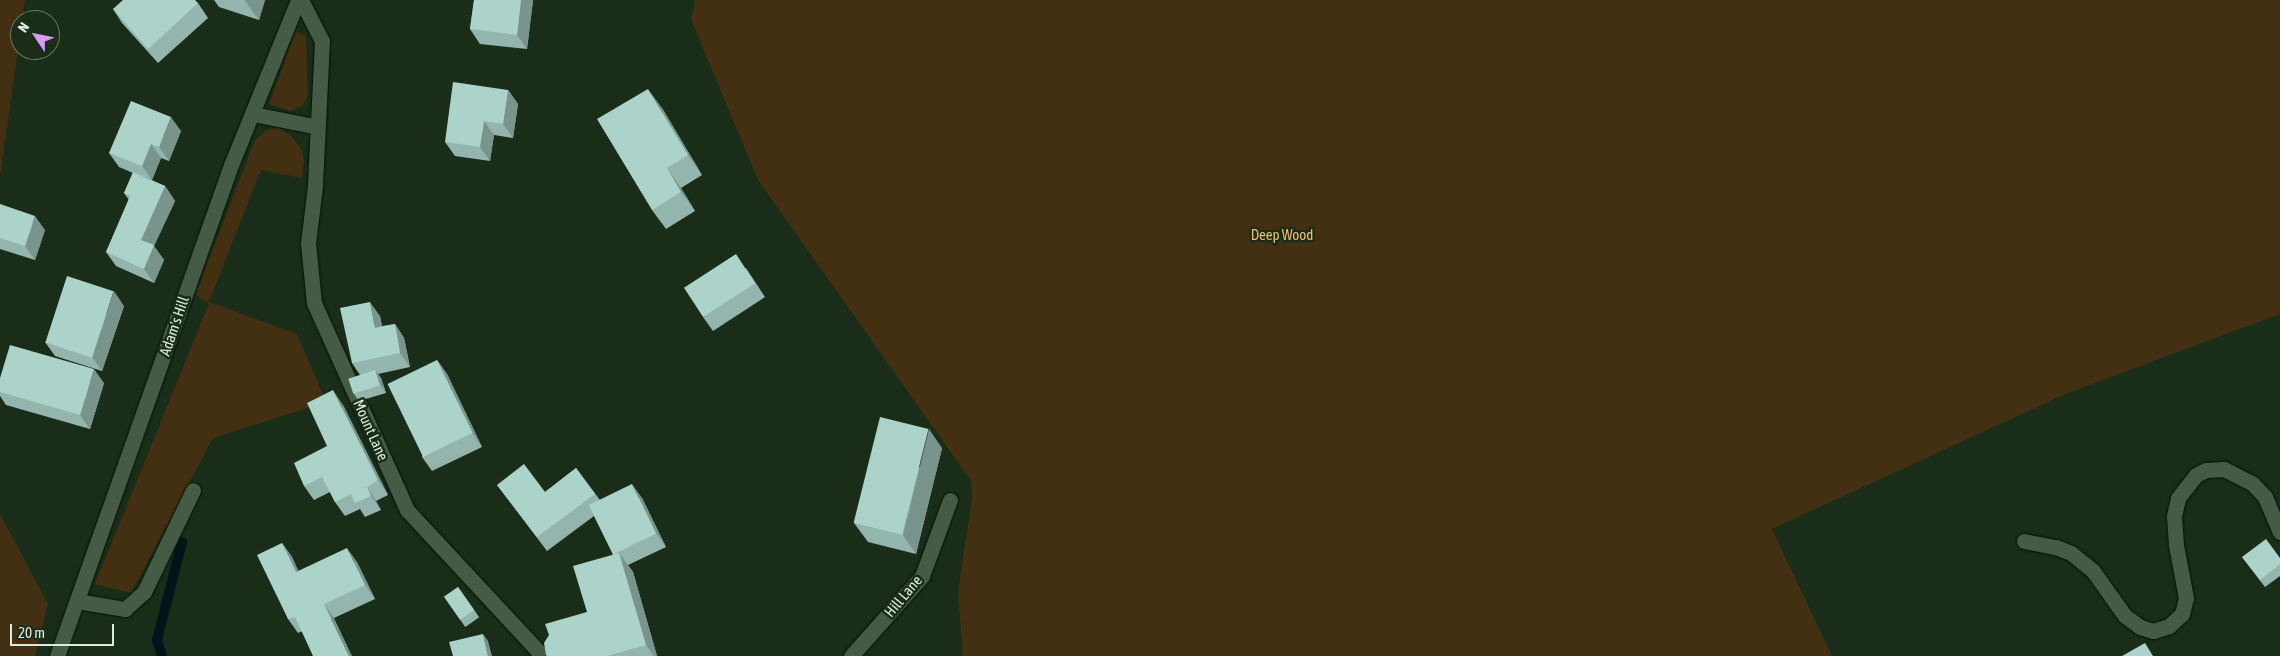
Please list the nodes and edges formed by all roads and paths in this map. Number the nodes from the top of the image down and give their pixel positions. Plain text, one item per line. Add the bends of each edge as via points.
1 (300, 0) edge
2 (253, 114) junction
3 (318, 127) junction
4 (194, 490) dead end
5 (950, 500) dead end
6 (2280, 532) edge
7 (2024, 541) dead end
8 (77, 601) junction
9 (58, 656) edge
10 (540, 656) edge
11 (851, 656) edge

1 - 2 street, Adam's Hill
1 - 3 street, Mount Lane via 322,41
2 - 3 street
2 - 8 street, Adam's Hill via 231,165
3 - 10 street, Mount Lane via 308,243 314,303 407,510
4 - 8 street via 144,592 125,610
5 - 11 street, Hill Lane via 922,576
6 - 7 street via 2265,497 2252,483 2224,469 2206,470 2196,475 2182,492 2174,516 2186,598 2182,614 2169,626 2153,631 2140,627 2125,616 2093,571 2071,553
8 - 9 street, Adam's Hill

